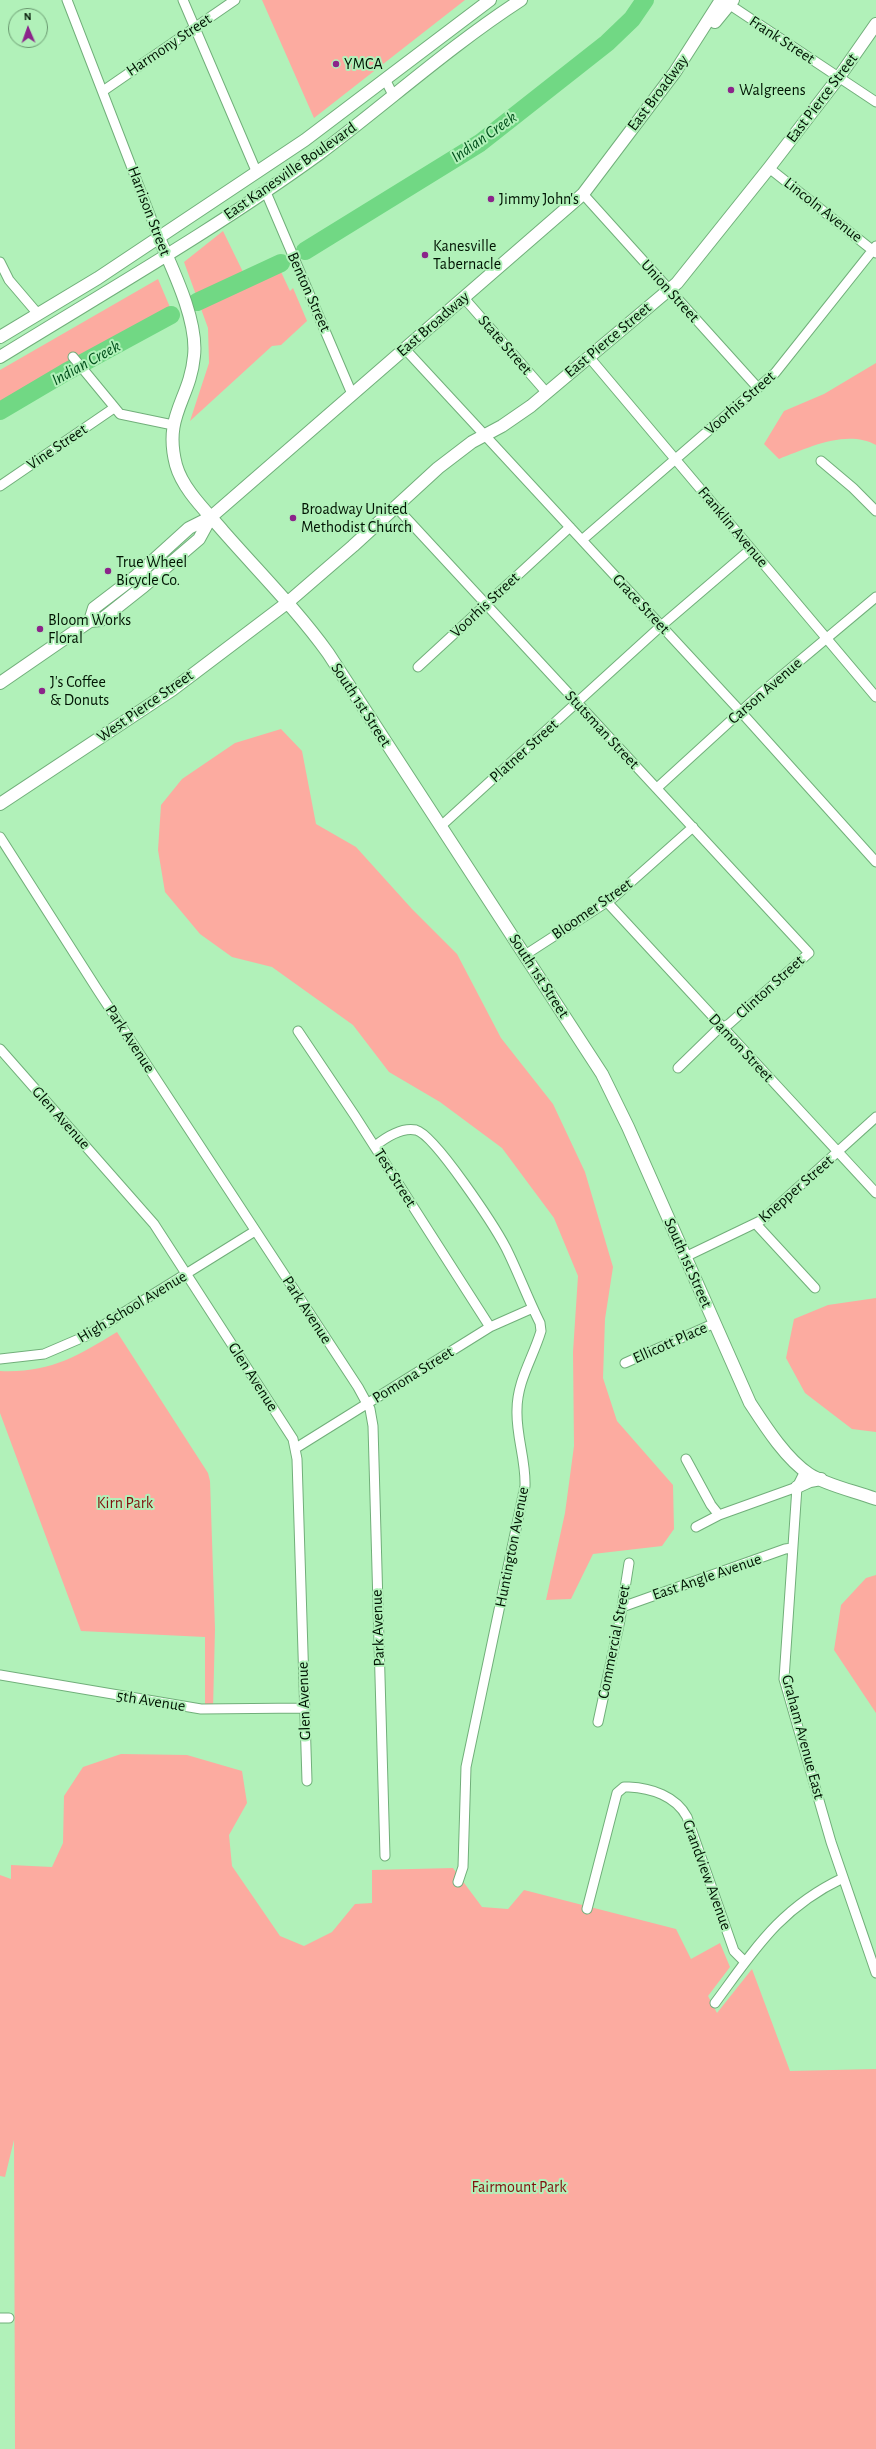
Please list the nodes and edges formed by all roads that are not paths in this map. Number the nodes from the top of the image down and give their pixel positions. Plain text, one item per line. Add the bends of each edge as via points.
1 (67, 0) edge
2 (183, 0) edge
3 (235, 0) edge
4 (490, 0) edge
5 (521, 0) edge
6 (726, 1) edge
7 (876, 24) edge
8 (195, 28) junction
9 (839, 77) junction
10 (385, 79) junction
11 (103, 91) junction
12 (393, 95) junction
13 (876, 102) edge
14 (769, 168) junction
15 (257, 173) junction
16 (265, 190) junction
17 (583, 194) junction
18 (159, 238) junction
19 (875, 250) edge
20 (166, 255) junction
21 (0, 262) edge
22 (669, 290) junction
23 (464, 298) junction
24 (38, 314) junction
25 (0, 337) edge
26 (405, 349) junction
27 (0, 357) edge
28 (74, 357) dead end
29 (589, 357) junction
30 (758, 388) junction
31 (546, 392) junction
32 (352, 394) junction
33 (114, 408) junction
34 (173, 425) junction
35 (485, 435) junction
36 (676, 459) junction
37 (821, 461) dead end
38 (0, 486) edge
39 (396, 507) junction
40 (876, 511) edge
41 (211, 517) junction
42 (570, 527) junction
43 (582, 540) junction
44 (751, 549) junction
45 (876, 597) edge
46 (287, 602) junction
47 (486, 604) junction
48 (662, 626) junction
49 (826, 638) junction
50 (418, 667) dead end
51 (0, 684) edge
52 (876, 697) edge
53 (577, 703) junction
54 (741, 712) junction
55 (657, 788) junction
56 (0, 804) edge
57 (441, 826) junction
58 (693, 827) junction
59 (0, 837) edge
60 (876, 862) edge
61 (607, 902) junction
62 (809, 953) joint
63 (525, 955) junction
64 (723, 1028) junction
65 (298, 1031) dead end
66 (0, 1049) edge
67 (678, 1068) dead end
68 (876, 1117) edge
69 (375, 1146) junction
70 (838, 1152) junction
71 (876, 1193) edge
72 (756, 1224) junction
73 (255, 1231) junction
74 (685, 1257) junction
75 (186, 1274) junction
76 (815, 1288) dead end
77 (532, 1308) junction
78 (715, 1323) junction
79 (490, 1327) junction
80 (0, 1359) edge
81 (624, 1363) dead end
82 (367, 1404) junction
83 (296, 1448) junction
84 (686, 1459) dead end
85 (805, 1471) junction
86 (821, 1480) junction
87 (797, 1488) junction
88 (876, 1499) edge
89 (719, 1515) junction
90 (696, 1527) dead end
91 (792, 1548) junction
92 (629, 1562) dead end
93 (622, 1607) junction
94 (0, 1675) edge
95 (304, 1708) junction
96 (598, 1722) dead end
97 (307, 1781) dead end
98 (385, 1856) dead end
99 (844, 1878) junction
100 (458, 1882) dead end
101 (587, 1909) dead end
102 (745, 1962) junction
103 (876, 1973) edge
104 (715, 2003) dead end

1 - 11 street, Harrison Street
2 - 8 street
3 - 8 street, Harmony Street
4 - 10 main road, East Kanesville Boulevard
5 - 12 main road, East Kanesville Boulevard via 446,53
6 - 9 street, Frank Street
6 - 17 main road, East Broadway
7 - 9 main road, East Pierce Street
8 - 11 street, Harmony Street
8 - 15 street
9 - 13 street, Frank Street
9 - 14 main road, East Pierce Street
10 - 12 street
10 - 15 main road, East Kanesville Boulevard via 332,121
11 - 18 street, Harrison Street
12 - 16 main road, East Kanesville Boulevard via 319,154
14 - 19 street, Lincoln Avenue
14 - 22 main road, East Pierce Street via 693,264
15 - 18 main road, East Kanesville Boulevard
16 - 20 main road, East Kanesville Boulevard
16 - 32 street, Benton Street
17 - 22 street, Union Street
17 - 23 main road, East Broadway
18 - 20 main road, Harrison Street
18 - 24 main road, East Kanesville Boulevard
19 - 30 street, Voorhis Street via 780,368
20 - 27 main road, East Kanesville Boulevard
20 - 34 main road, Harrison Street via 192,326 194,355 192,372
21 - 24 street via 9,280
22 - 29 main road, East Pierce Street
22 - 30 street, Union Street
23 - 26 main road, East Broadway
23 - 31 street, State Street
24 - 25 main road, East Kanesville Boulevard
26 - 32 main road, East Broadway
26 - 35 street, Grace Street
28 - 33 street
29 - 31 main road, East Pierce Street
29 - 36 street, Franklin Avenue
30 - 36 street, Voorhis Street
31 - 35 main road, East Pierce Street via 525,410
32 - 41 main road, East Broadway
33 - 34 street via 130,418
33 - 38 street, Vine Street
34 - 41 main road, South 1st Street via 174,455 180,474
35 - 39 main road, East Pierce Street via 438,468
35 - 42 street, Grace Street
36 - 43 street, Voorhis Street
36 - 44 street, Franklin Avenue
37 - 40 street
39 - 46 main road, East Pierce Street
39 - 47 street, Stutsman Street
41 - 46 main road, South 1st Street
41 - 51 main road via 199,539 144,586 101,620 90,620
42 - 43 street, Grace Street
42 - 47 street, Voorhis Street
43 - 48 street, Grace Street
44 - 48 street, Platner Street
44 - 49 street, Franklin Avenue
45 - 49 street, Carson Avenue
46 - 56 main road, West Pierce Street via 172,690
46 - 57 main road, South 1st Street via 328,653
47 - 50 street, Voorhis Street
47 - 53 street, Stutsman Street
48 - 53 street, Platner Street
48 - 54 street, Grace Street
49 - 52 street, Franklin Avenue
49 - 54 street, Carson Avenue
53 - 55 street, Stutsman Street
53 - 57 street, Platner Street
54 - 55 street, Carson Avenue
54 - 60 street, Grace Street
55 - 58 street, Stutsman Street
57 - 63 main road, South 1st Street
58 - 61 street, Bloomer Street
58 - 62 street, Stutsman Street
59 - 73 street, Park Avenue
61 - 63 street, Bloomer Street
61 - 64 street, Damon Street
62 - 64 street, Clinton Street
63 - 74 main road, South 1st Street via 609,1087
64 - 67 street, Clinton Street via 716,1031
64 - 70 street, Damon Street
65 - 69 street, Test Street
66 - 75 street, Glen Avenue via 144,1212
68 - 70 street, Knepper Street
69 - 77 street, Huntington Avenue via 410,1129 418,1130 426,1137 459,1177 506,1248
69 - 79 street, Test Street
70 - 71 street, Damon Street
70 - 72 street, Knepper Street
72 - 74 street, Knepper Street
72 - 76 street
73 - 75 street, High School Avenue
73 - 82 street, Park Avenue
74 - 78 main road, South 1st Street
75 - 80 street, High School Avenue via 86,1336 57,1350 21,1358
75 - 83 street, Glen Avenue via 288,1431
77 - 79 street, Pomona Street
77 - 100 street, Huntington Avenue via 541,1331 521,1381 516,1410 525,1486 466,1767 463,1867
78 - 81 street, Ellicott Place
78 - 85 main road, South 1st Street via 750,1403 794,1462
79 - 82 street, Pomona Street
82 - 83 street, Pomona Street
82 - 98 street, Park Avenue via 373,1426
83 - 95 street, Glen Avenue
84 - 89 street
85 - 86 main road, South 1st Street
85 - 87 street, Graham Avenue East
86 - 87 main road via 810,1481
86 - 88 main road, South 1st Street
87 - 89 street
87 - 91 street, Graham Avenue East
89 - 90 street
91 - 93 street, East Angle Avenue
91 - 99 street, Graham Avenue East via 784,1679
92 - 93 street, Commercial Street
93 - 96 street, Commercial Street
94 - 95 street, 5th Avenue via 201,1709
95 - 97 street, Glen Avenue
99 - 102 street via 801,1902 770,1931
99 - 103 street, Graham Avenue East
101 - 102 street, Grandview Avenue via 617,1793 629,1786 659,1793 684,1811 734,1951
102 - 104 street

